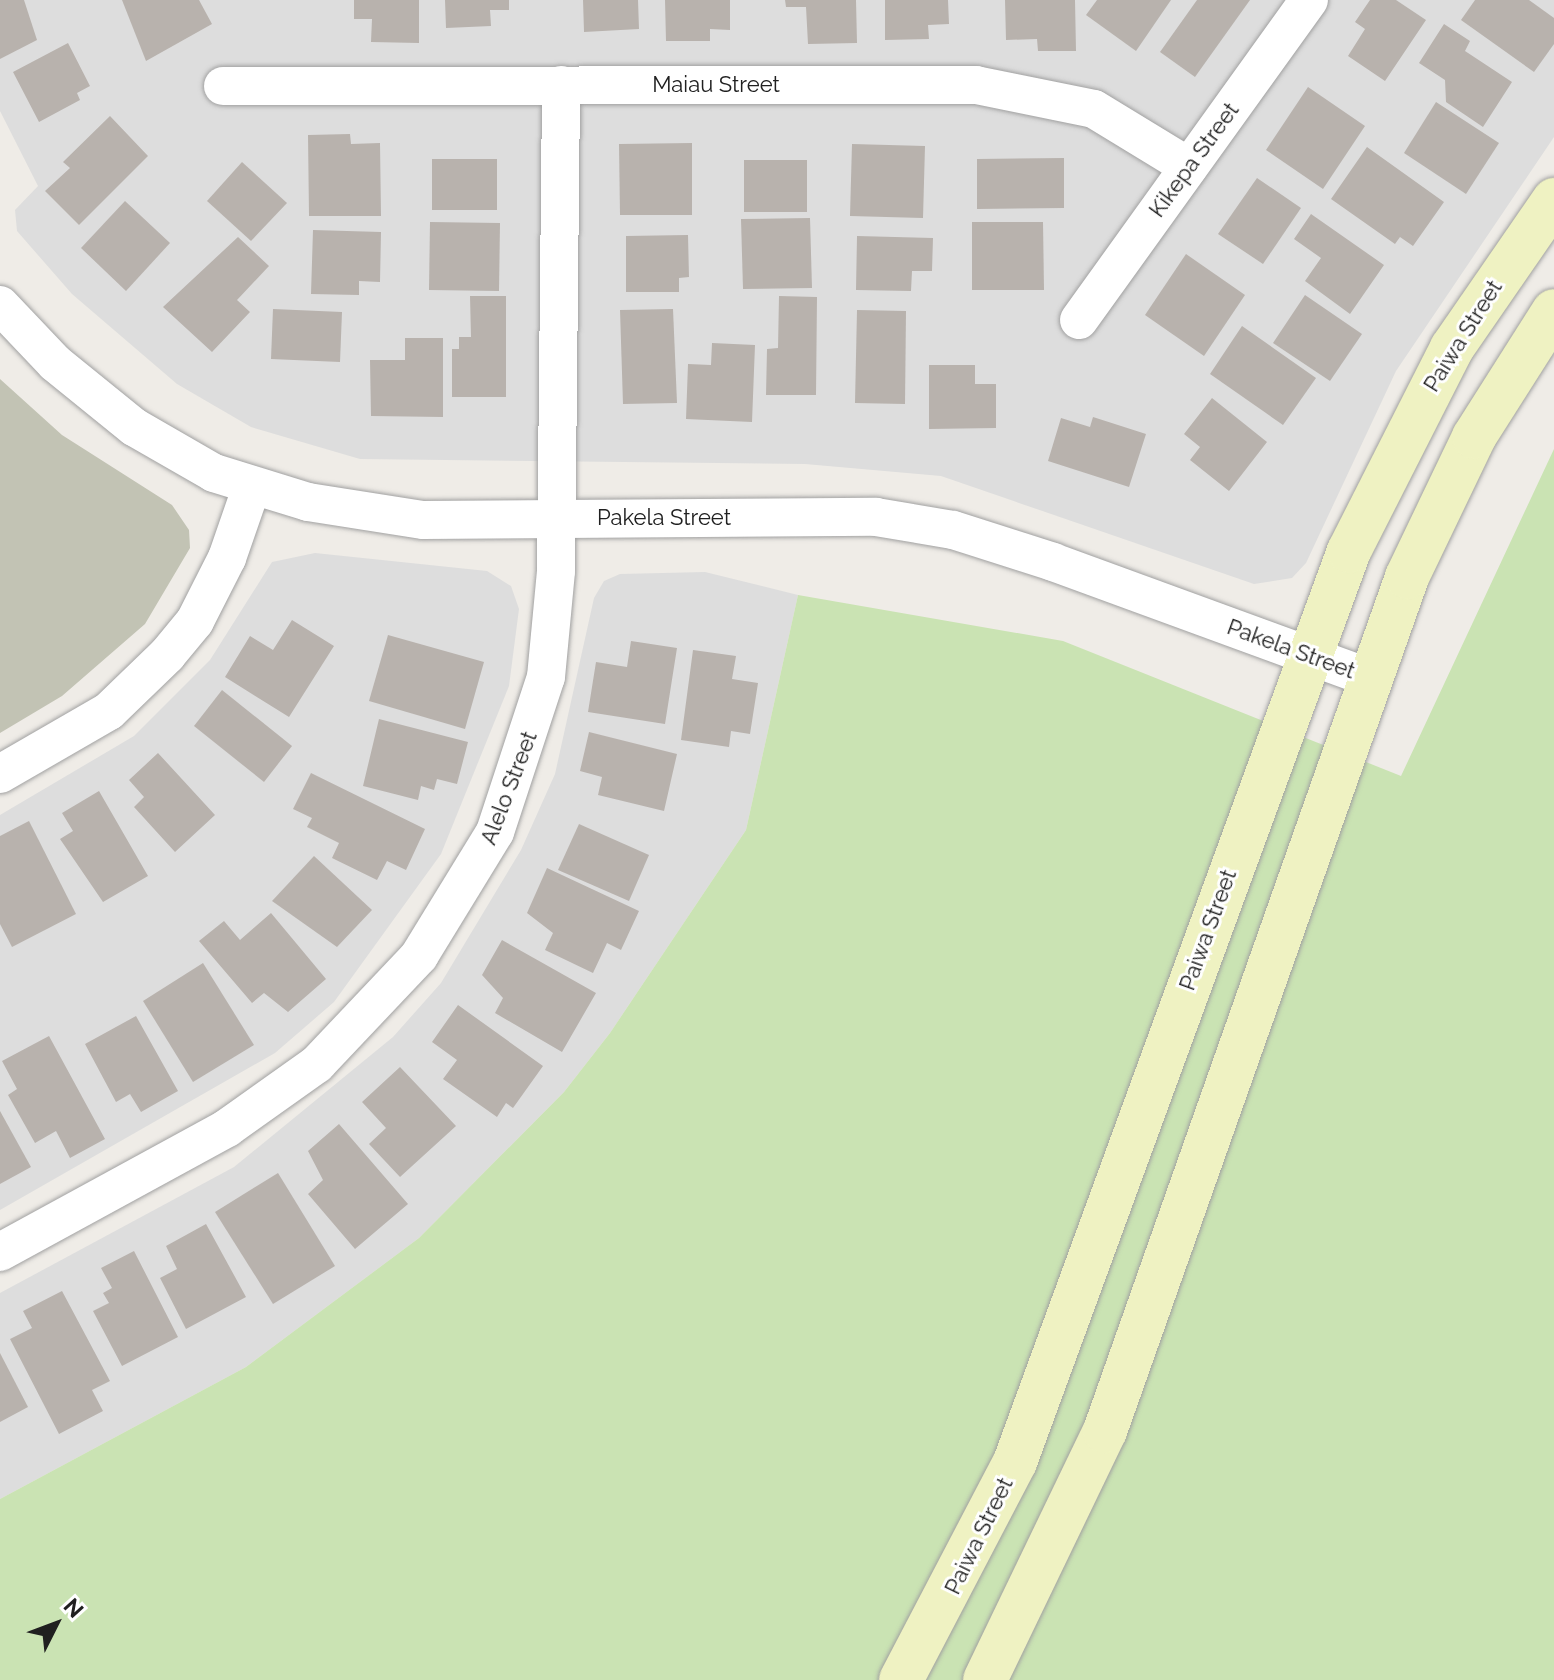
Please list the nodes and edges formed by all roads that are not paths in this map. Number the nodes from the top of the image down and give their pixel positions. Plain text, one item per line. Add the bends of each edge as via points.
1 (1309, 0) edge
2 (561, 85) junction
3 (223, 86) dead end
4 (1189, 167) junction
5 (1554, 200) edge
6 (0, 305) edge
7 (1554, 311) edge
8 (1079, 320) dead end
9 (252, 486) junction
10 (555, 519) junction
11 (1307, 655) junction
12 (1368, 677) junction
13 (0, 774) edge
14 (0, 1252) edge
15 (901, 1680) edge
16 (985, 1680) edge

1 - 4 street, Kikepa Street
2 - 3 street, Maiau Street
2 - 4 street, Maiau Street via 990,87 1094,109
2 - 10 street, Alelo Street
4 - 8 street, Kikepa Street
5 - 11 street, Paiwa Street via 1452,348 1401,441
6 - 9 street, Pakela Street via 55,363 134,427
7 - 12 street via 1474,437
9 - 10 street, Pakela Street via 367,515
9 - 13 street via 227,558 195,621 167,655 109,711
10 - 11 street, Pakela Street via 876,517 953,530
10 - 14 street, Alelo Street via 546,677 523,764 462,894 419,956 317,1064 227,1128
11 - 12 street, Pakela Street
11 - 15 street, Paiwa Street via 1015,1462
12 - 16 street via 1105,1431

